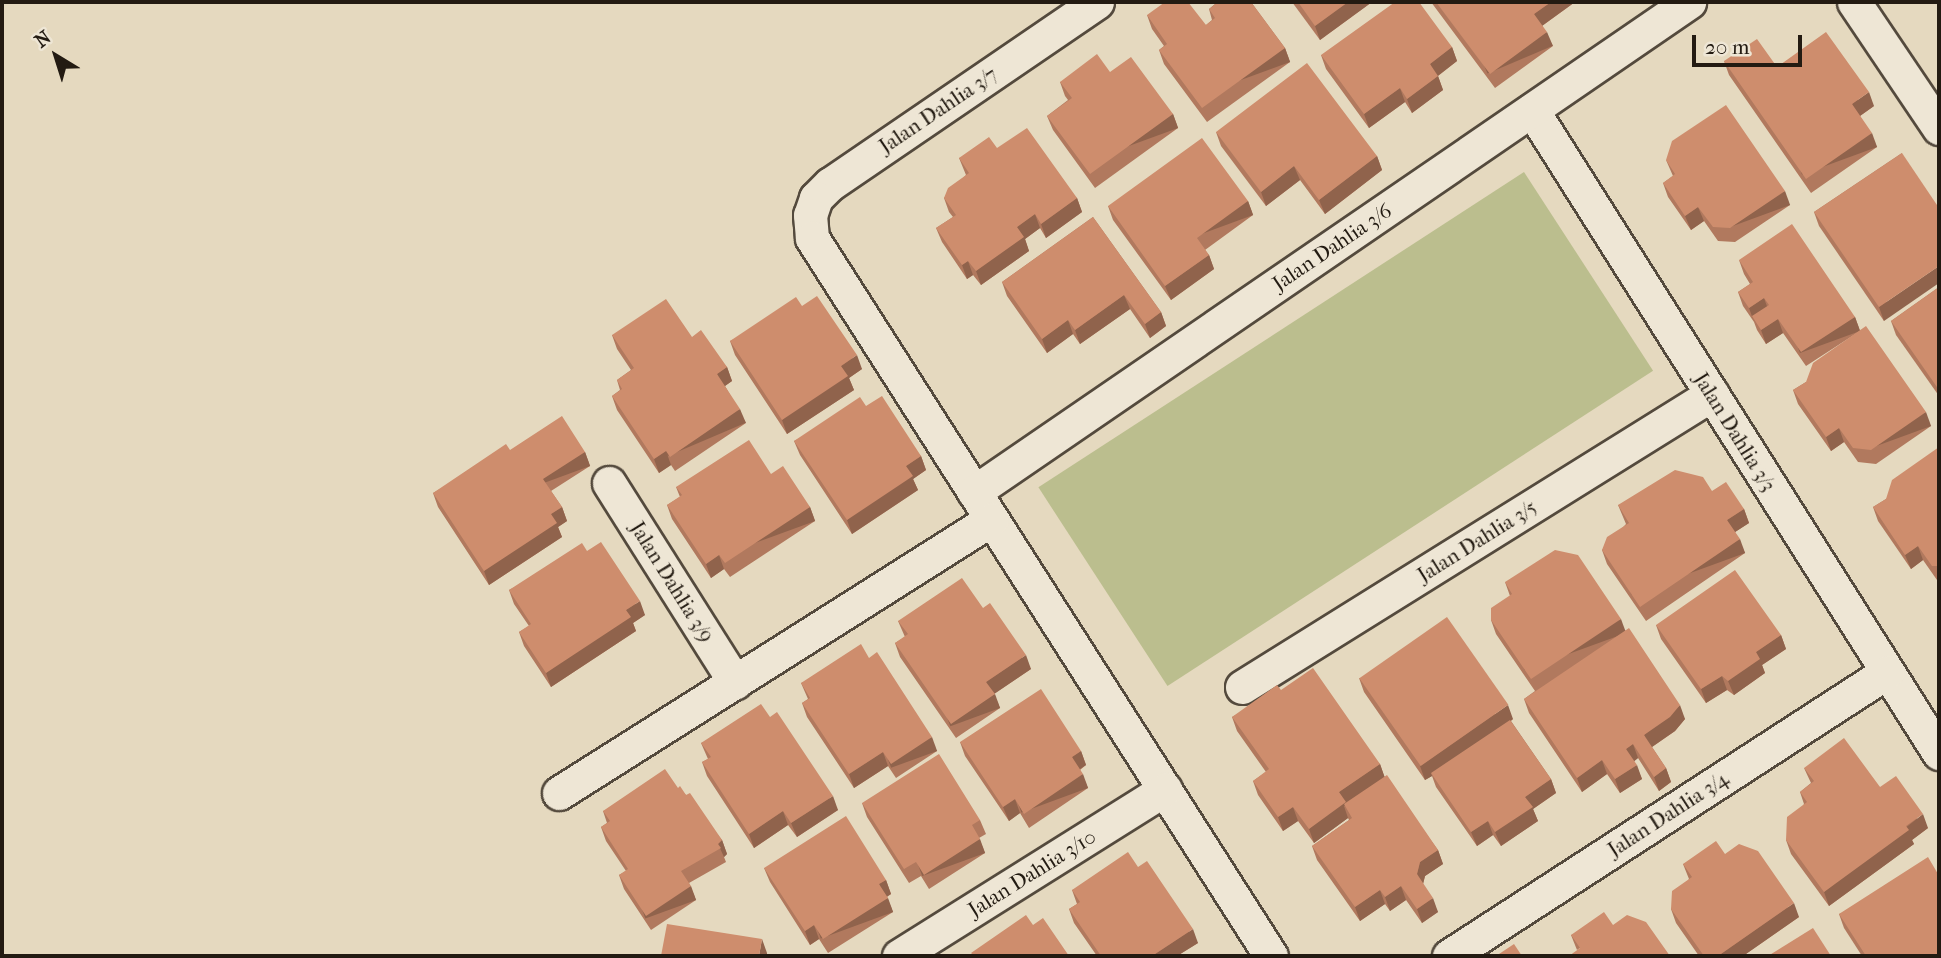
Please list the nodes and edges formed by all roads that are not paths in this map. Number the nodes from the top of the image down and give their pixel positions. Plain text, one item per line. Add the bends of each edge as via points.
1 (1097, 2) edge
2 (1689, 2) edge
3 (1854, 2) edge
4 (1532, 110) junction
5 (1939, 128) edge
6 (1712, 394) junction
7 (609, 483) dead end
8 (974, 492) junction
9 (992, 519) junction
10 (1887, 672) junction
11 (735, 682) junction
12 (1242, 687) dead end
13 (1939, 753) edge
14 (1165, 789) junction
15 (559, 793) dead end
16 (898, 956) edge
17 (1272, 956) edge
18 (1449, 956) edge

1 - 8 street, Jalan Dahlia 3/7 via 831,184 816,198 810,215 812,238
2 - 4 street, Jalan Dahlia 3/6
3 - 5 street
4 - 6 street, Jalan Dahlia 3/3
4 - 8 street, Jalan Dahlia 3/6
6 - 10 street, Jalan Dahlia 3/3
6 - 12 street, Jalan Dahlia 3/5
7 - 11 street, Jalan Dahlia 3/9
8 - 9 street
9 - 11 street
9 - 14 street
10 - 13 street, Jalan Dahlia 3/3
10 - 18 street, Jalan Dahlia 3/4
11 - 15 street
14 - 16 street, Jalan Dahlia 3/10
14 - 17 street

